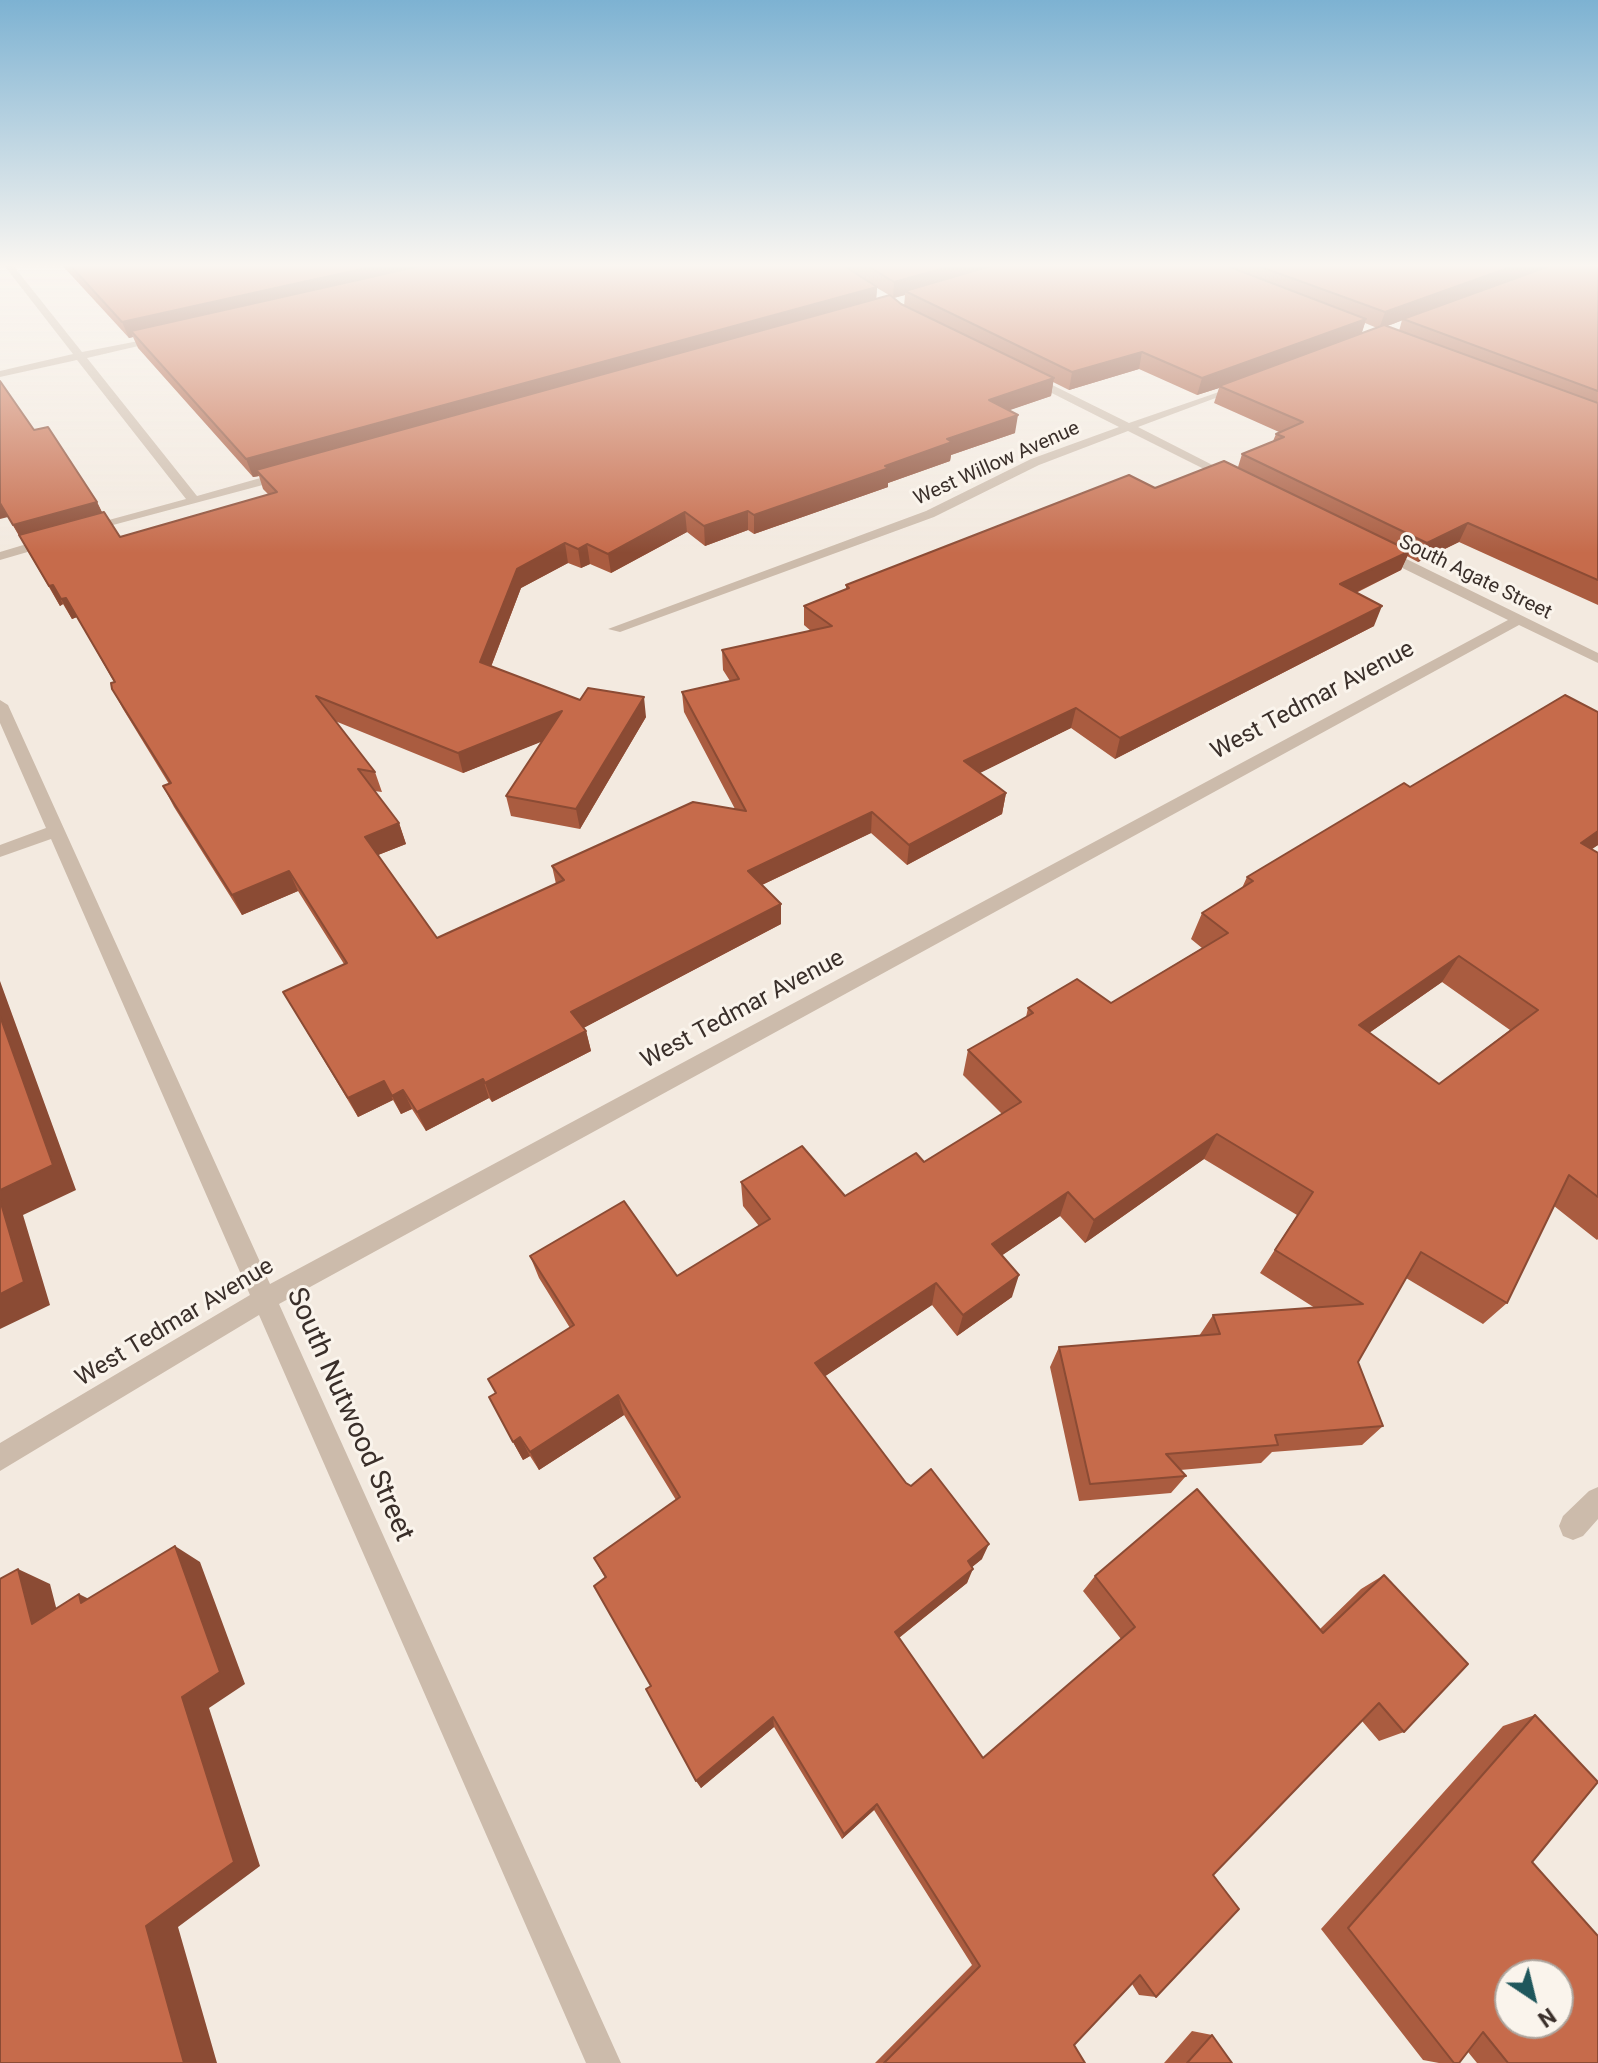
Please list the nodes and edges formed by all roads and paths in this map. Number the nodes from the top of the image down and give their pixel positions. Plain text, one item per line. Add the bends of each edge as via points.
1 (59, 360) edge
2 (81, 360) edge
3 (1016, 372) edge
4 (0, 374) edge
5 (1259, 378) edge
6 (1129, 427) junction
7 (300, 470) edge
8 (1240, 482) edge
9 (194, 500) junction
10 (75, 534) edge
11 (60, 538) edge
12 (1365, 544) edge
13 (0, 556) edge
14 (1518, 620) junction
15 (615, 629) dead end
16 (1598, 659) edge
17 (0, 705) edge
18 (55, 831) junction
19 (0, 851) edge
20 (265, 1299) junction
21 (0, 1458) edge
22 (1598, 1500) edge
23 (1573, 1526) dead end
24 (604, 2063) edge

1 - 4 street
2 - 9 street
3 - 6 street
5 - 6 street, West Willow Avenue
6 - 8 street
6 - 15 street, West Willow Avenue via 1035,462 930,514
7 - 9 street
9 - 10 street
11 - 13 street
12 - 14 street, South Agate Street
14 - 16 street, South Agate Street
14 - 20 street, West Tedmar Avenue
17 - 18 street, South Nutwood Street
18 - 19 street
18 - 20 street, South Nutwood Street
20 - 21 street, West Tedmar Avenue
20 - 24 street, South Nutwood Street
22 - 23 street

